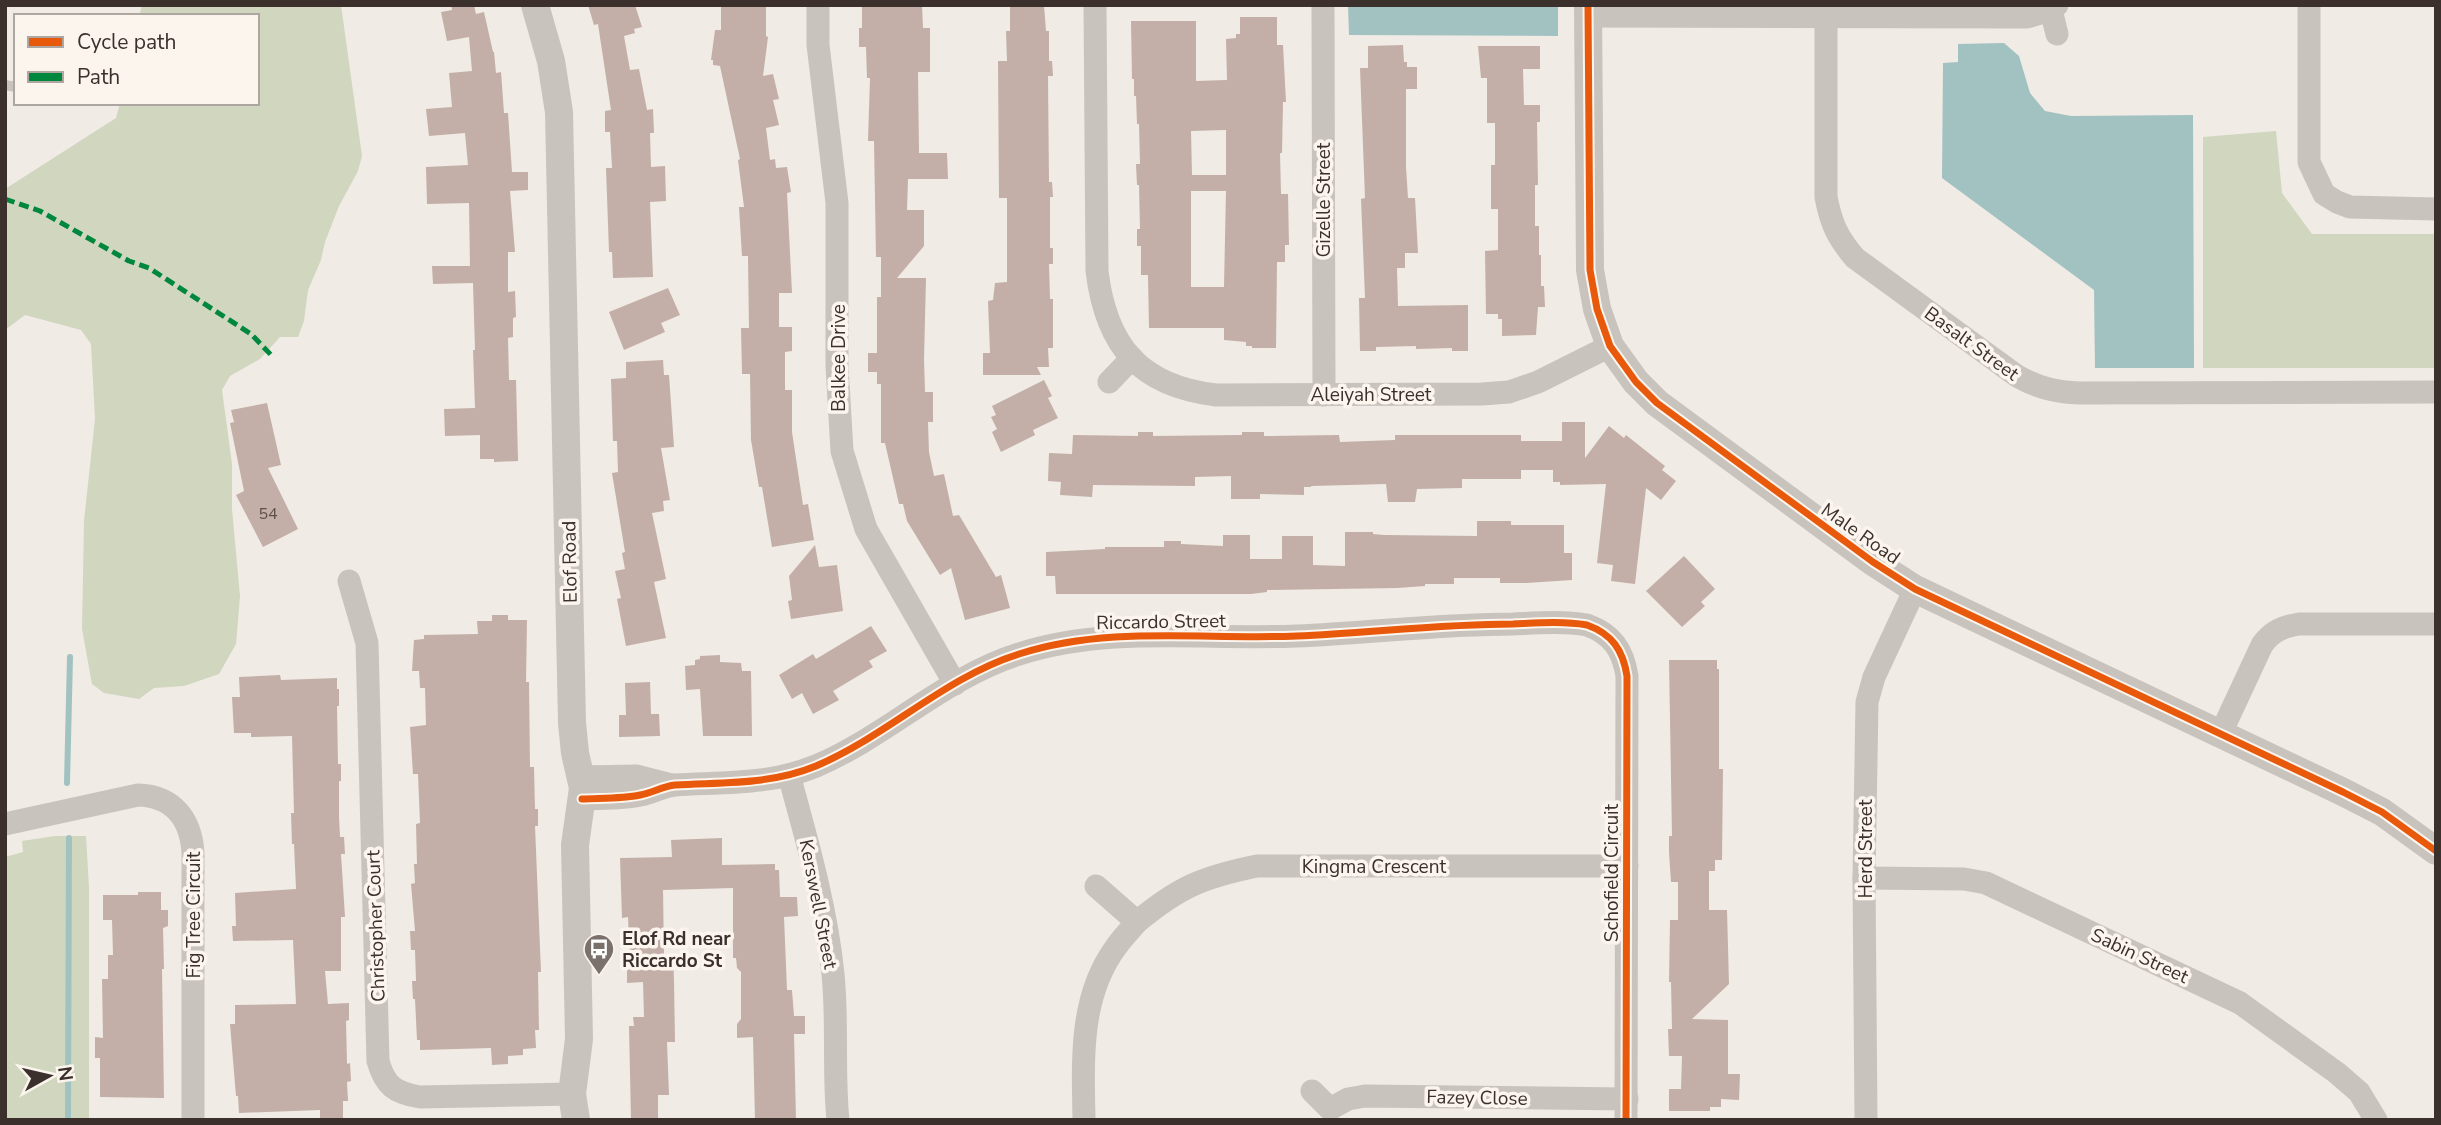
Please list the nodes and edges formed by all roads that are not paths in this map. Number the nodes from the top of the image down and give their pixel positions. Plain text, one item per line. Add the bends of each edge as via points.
1 (535, 5) edge
2 (818, 5) edge
3 (1095, 5) edge
4 (1323, 5) edge
5 (2309, 5) edge
6 (2054, 7) edge
7 (1588, 10) edge
8 (1826, 17) junction
9 (2057, 34) dead end
10 (2436, 209) edge
11 (1610, 346) junction
12 (1132, 358) junction
13 (1109, 382) dead end
14 (2436, 392) edge
15 (1324, 394) junction
16 (349, 581) dead end
17 (1915, 589) junction
18 (2436, 624) edge
19 (1604, 633) joint
20 (955, 684) junction
21 (2221, 733) junction
22 (789, 775) junction
23 (582, 788) junction
24 (5, 824) edge
25 (2436, 851) edge
26 (1627, 866) junction
27 (1864, 878) junction
28 (1096, 886) dead end
29 (1137, 922) junction
30 (1311, 1091) dead end
31 (574, 1107) edge
32 (1627, 1109) edge
33 (1327, 1114) edge
34 (193, 1120) edge
35 (838, 1120) edge
36 (1084, 1120) edge
37 (1866, 1120) edge
38 (2376, 1120) edge

1 - 23 street, Elof Road via 559,113 572,723
2 - 20 street, Balkee Drive via 837,203 842,451 866,529
3 - 12 street, Aleiyah Street via 1097,271 1109,325
4 - 15 street, Gizelle Street
5 - 10 street via 2309,162 2324,194 2350,207
6 - 8 street via 2027,17
6 - 9 street
7 - 8 street
7 - 11 street, Male Road via 1590,270
8 - 14 street, Basalt Street via 1826,197 1840,240 1855,258 2017,376 2034,386 2080,393
11 - 15 street, Aleiyah Street via 1509,392
11 - 17 street, Male Road via 1657,403
12 - 13 street
12 - 15 street, Aleiyah Street via 1164,382 1190,392
16 - 31 street, Christopher Court via 367,643 382,1076 403,1094 420,1097
17 - 21 street, Male Road
17 - 27 street, Herd Street via 1867,702
18 - 21 street via 2299,624 2278,629 2262,645
19 - 20 street, Riccardo Street via 1576,623 1537,623 1295,636 1084,638 1015,654
19 - 26 street, Schofield Circuit via 1621,651 1627,676
20 - 22 street, Riccardo Street via 848,749
21 - 25 street, Male Road via 2382,812
22 - 23 street, Riccardo Street via 671,785 636,776
22 - 35 street, Kerswell Street via 828,935
23 - 31 street, Elof Road via 575,845 579,1039
24 - 34 street, Fig Tree Circuit via 138,795 153,796 170,805 189,826 193,853
26 - 29 street, Kingma Crescent via 1257,866 1192,884
26 - 32 street, Schofield Circuit
27 - 37 street, Herd Street
27 - 38 street, Sabin Street via 1986,883 2240,1003 2337,1073 2358,1092
28 - 29 street
29 - 36 street, Kingma Crescent via 1115,948 1088,1009 1083,1047
30 - 33 street, Fazey Close
32 - 33 street, Fazey Close via 1365,1096 1348,1100

